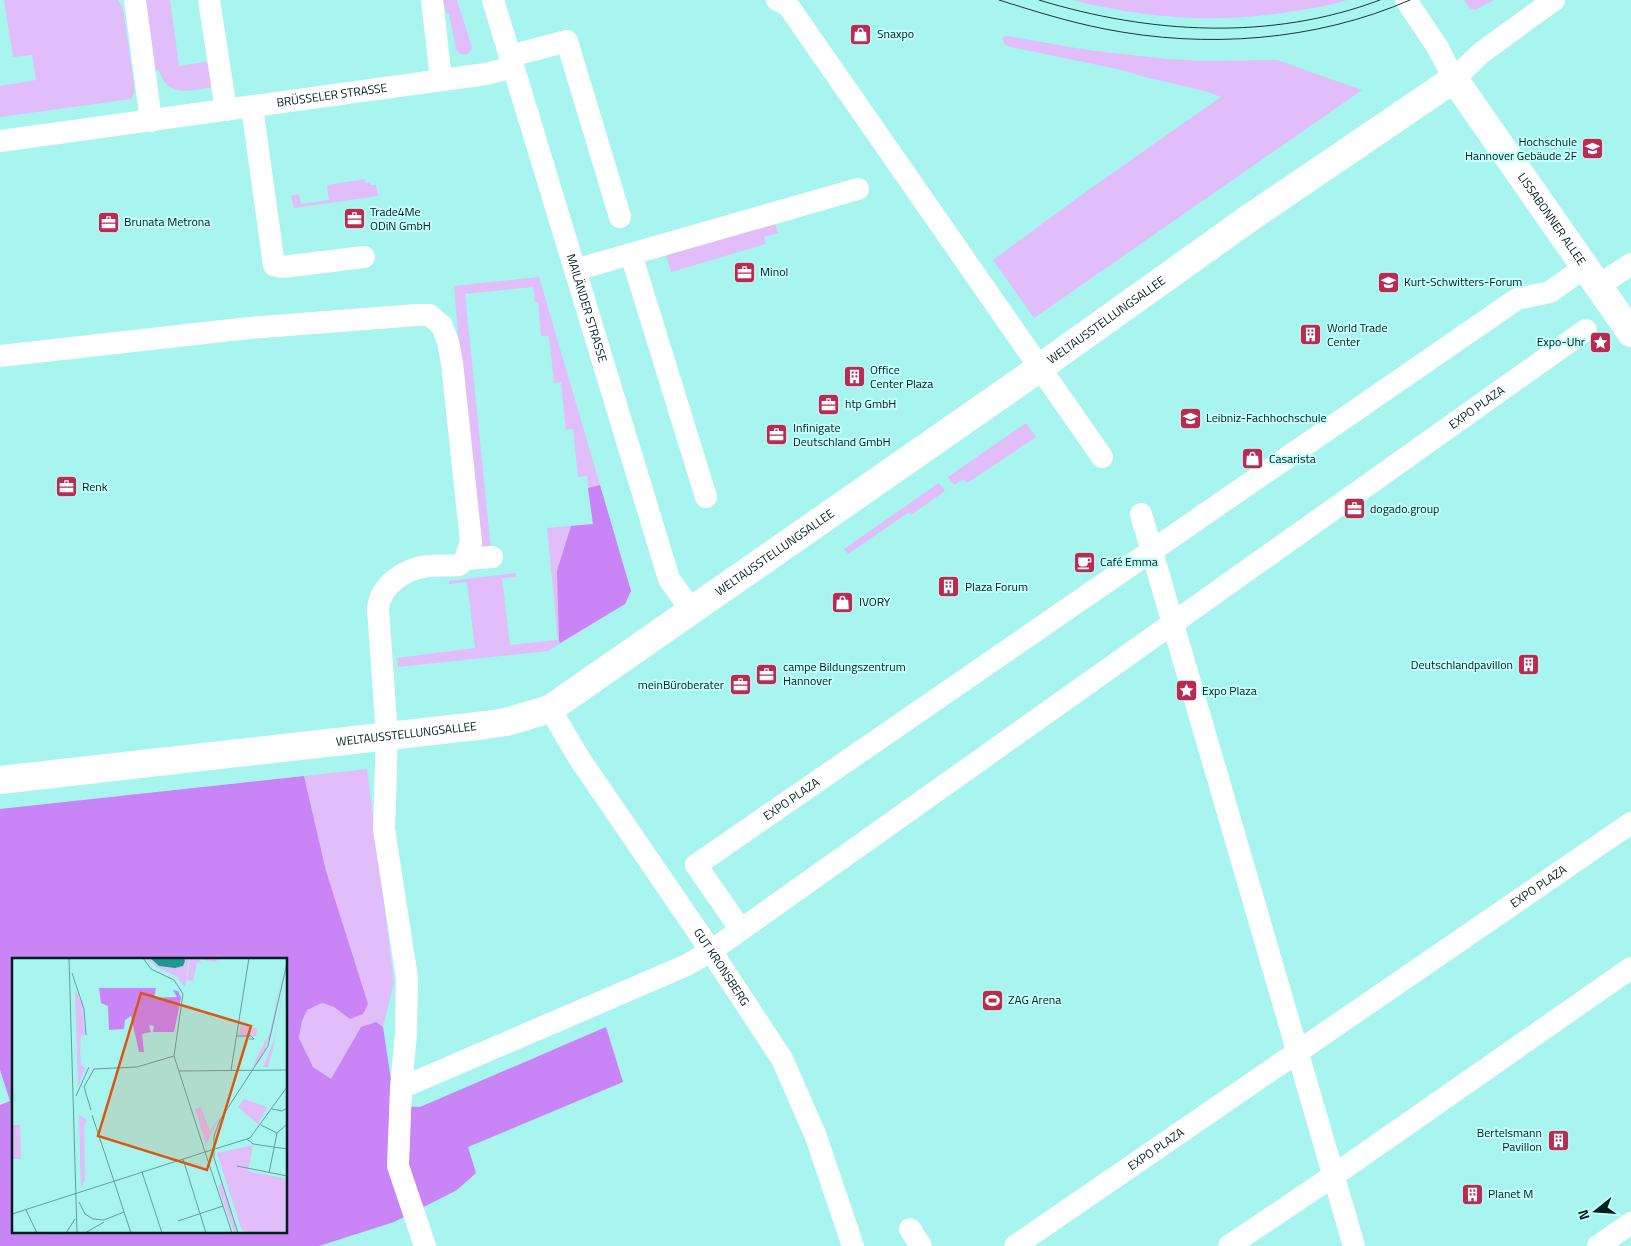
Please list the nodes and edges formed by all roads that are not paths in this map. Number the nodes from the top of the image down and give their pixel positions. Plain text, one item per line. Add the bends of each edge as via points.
1 (135, 0) edge
2 (209, 0) edge
3 (432, 0) edge
4 (493, 0) edge
5 (777, 0) edge
6 (1406, 0) edge
7 (1554, 0) edge
8 (511, 61) junction
9 (442, 79) junction
10 (1454, 80) junction
11 (252, 107) junction
12 (226, 110) junction
13 (150, 121) junction
14 (0, 142) edge
15 (858, 190) dead end
16 (620, 216) dead end
17 (631, 254) junction
18 (364, 257) dead end
19 (1631, 264) edge
20 (575, 270) junction
21 (1592, 276) junction
22 (1586, 330) dead end
23 (1631, 333) edge
24 (0, 356) edge
25 (1102, 457) dead end
26 (706, 497) dead end
27 (1141, 514) dead end
28 (1151, 551) junction
29 (492, 557) dead end
30 (465, 559) junction
31 (692, 611) junction
32 (1173, 624) junction
33 (550, 709) junction
34 (386, 736) junction
35 (0, 780) edge
36 (1631, 822) edge
37 (741, 930) junction
38 (711, 952) junction
39 (1631, 968) edge
40 (1298, 1052) junction
41 (401, 1088) junction
42 (1333, 1176) junction
43 (1631, 1223) edge
44 (425, 1246) edge
45 (853, 1246) edge
46 (1015, 1246) edge
47 (1230, 1246) edge
48 (1354, 1246) edge
49 (1598, 1246) edge

1 - 13 street
2 - 12 street
3 - 9 street
4 - 8 street, MAILÄNDER STRASSE
5 - 25 street via 786,4
6 - 10 street via 1438,48
7 - 10 street via 1481,53
8 - 9 street, BRÜSSELER STRASSE via 486,74
8 - 16 street, BRÜSSELER STRASSE via 567,41
8 - 20 street, MAILÄNDER STRASSE
9 - 11 street, BRÜSSELER STRASSE
10 - 21 main road, LISSABONNER ALLEE
10 - 31 main road, WELTAUSSTELLUNGSALLEE via 1251,217
11 - 12 street, BRÜSSELER STRASSE
11 - 18 street via 274,265 282,267
12 - 13 street, BRÜSSELER STRASSE
13 - 14 street, BRÜSSELER STRASSE
15 - 17 street
17 - 20 street
17 - 26 street
19 - 21 street
20 - 31 street, MAILÄNDER STRASSE via 669,579
21 - 23 main road, LISSABONNER ALLEE
21 - 28 street, EXPO PLAZA via 1550,292 1517,299
22 - 32 street, EXPO PLAZA
24 - 30 street via 249,328 430,315 442,326 452,363 471,542
27 - 28 street
28 - 32 street
28 - 37 street, EXPO PLAZA via 696,865
29 - 30 street
30 - 34 street via 459,565 412,569 383,593 378,609
31 - 33 main road, WELTAUSSTELLUNGSALLEE
32 - 37 street, EXPO PLAZA
32 - 40 street
33 - 34 main road, WELTAUSSTELLUNGSALLEE via 506,722
33 - 38 street, GUT KRONSBERG via 579,758
34 - 35 main road, WELTAUSSTELLUNGSALLEE
34 - 41 street via 384,829 407,978
36 - 40 street, EXPO PLAZA
37 - 38 street, EXPO PLAZA
38 - 41 street, EXPO PLAZA via 688,965
38 - 45 street, GUT KRONSBERG via 782,1059 815,1134
39 - 42 street
40 - 42 street
40 - 46 street, EXPO PLAZA
41 - 44 street via 398,1166
42 - 47 street
42 - 48 street
43 - 49 street

